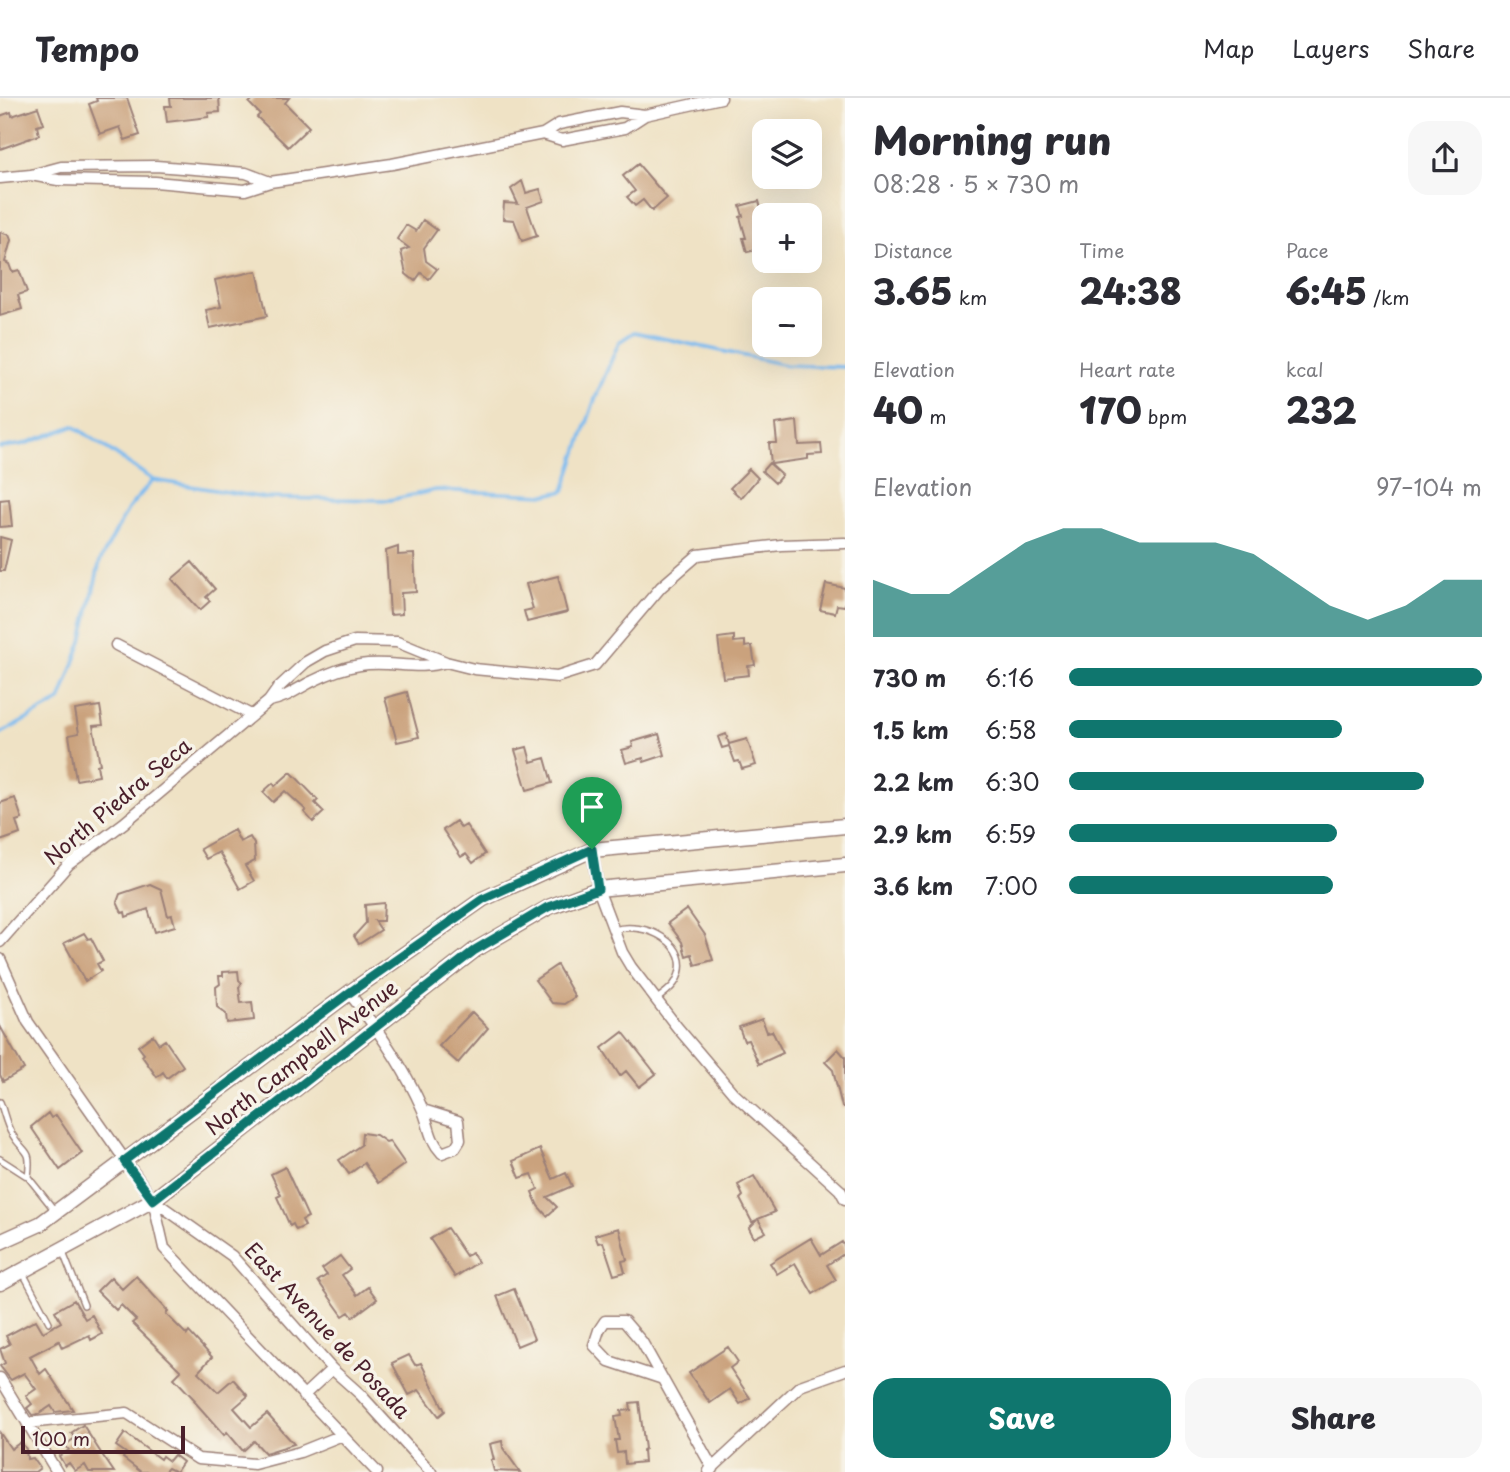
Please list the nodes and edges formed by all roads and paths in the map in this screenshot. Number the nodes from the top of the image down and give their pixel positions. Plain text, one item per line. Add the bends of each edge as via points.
1 (721, 98) edge
2 (645, 115) junction
3 (543, 134) junction
4 (31, 175) junction
5 (0, 178) edge
6 (270, 181) junction
7 (845, 543) edge
8 (116, 645) dead end
9 (446, 662) junction
10 (269, 701) junction
11 (251, 715) junction
12 (845, 827) edge
13 (592, 849) junction
14 (845, 865) edge
15 (598, 889) junction
16 (614, 930) junction
17 (0, 942) edge
18 (0, 959) edge
19 (349, 993) junction
20 (656, 1000) junction
21 (377, 1027) junction
22 (0, 1102) edge
23 (423, 1110) dead end
24 (0, 1159) edge
25 (124, 1161) junction
26 (28, 1177) junction
27 (845, 1199) edge
28 (153, 1200) junction
29 (56, 1212) junction
30 (0, 1242) edge
31 (62, 1250) junction
32 (22, 1271) junction
33 (0, 1283) edge
34 (85, 1305) dead end
35 (49, 1322) dead end
36 (332, 1370) junction
37 (845, 1370) edge
38 (0, 1378) edge
39 (660, 1378) junction
40 (303, 1396) junction
41 (27, 1423) junction
42 (340, 1436) junction
43 (710, 1471) edge
44 (57, 1472) edge
45 (377, 1472) edge
46 (431, 1472) edge

1 - 2 street
2 - 3 street via 620,112 571,121
2 - 3 street via 625,128 575,138 562,140
3 - 6 street via 392,164
4 - 5 street
4 - 6 street via 245,190
4 - 6 street via 61,167 156,166 246,173
7 - 9 street, North Piedra Seca via 698,555 661,587 595,664 557,677
8 - 11 street
9 - 10 street, North Piedra Seca via 431,667 391,662 359,665
9 - 10 street, North Piedra Seca via 397,642 355,641 306,662
10 - 11 street, North Piedra Seca
11 - 17 street, North Piedra Seca via 124,824 69,864
12 - 13 main road, North Campbell Avenue
13 - 15 street
13 - 19 main road, North Campbell Avenue via 483,899
14 - 15 main road, North Campbell Avenue
15 - 16 street
15 - 21 main road, North Campbell Avenue via 548,907 475,950
16 - 20 street via 631,967
16 - 20 lane via 629,927 657,933 676,950 680,971 676,981
18 - 25 street via 27,1022
19 - 21 street
19 - 25 main road, North Campbell Avenue
20 - 27 street via 733,1093
21 - 23 street
21 - 28 main road, North Campbell Avenue
22 - 26 lane via 12,1134 30,1159
24 - 26 lane
25 - 28 street, East Avenue de Posada
25 - 29 main road, North Campbell Avenue
26 - 29 lane
28 - 31 main road, North Campbell Avenue
28 - 36 street, East Avenue de Posada via 232,1256
28 - 40 street, East Avenue de Posada via 164,1248
29 - 30 main road, North Campbell Avenue
31 - 32 main road, North Campbell Avenue
31 - 34 lane
32 - 33 main road, North Campbell Avenue
32 - 35 lane
36 - 40 street
36 - 46 street, East Avenue de Posada
37 - 43 street via 800,1386
38 - 41 street
39 - 39 street via 642,1342 624,1321 606,1321 594,1345 609,1361
39 - 43 street
40 - 42 street, East Avenue de Posada
41 - 42 street via 127,1413 198,1459 254,1464
41 - 44 street
42 - 45 street, East Avenue de Posada

